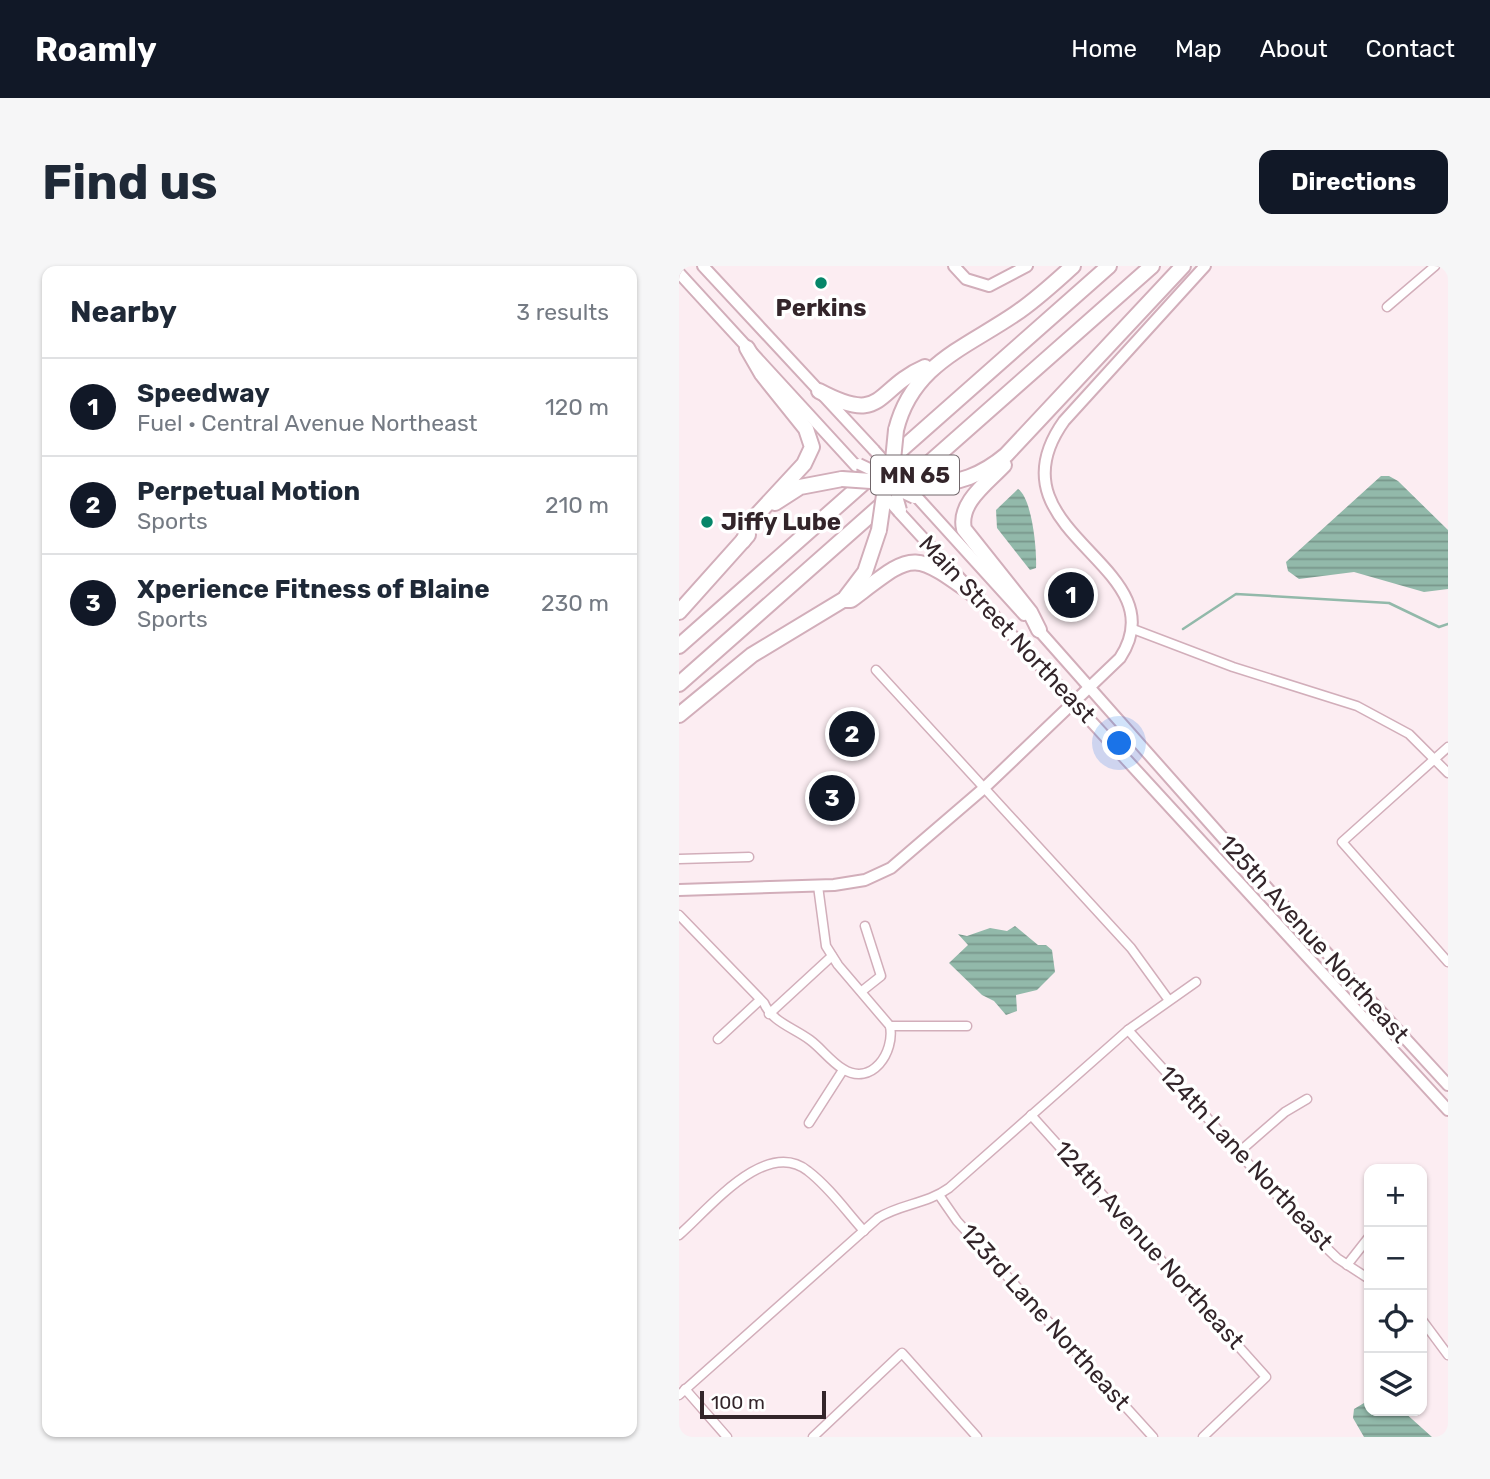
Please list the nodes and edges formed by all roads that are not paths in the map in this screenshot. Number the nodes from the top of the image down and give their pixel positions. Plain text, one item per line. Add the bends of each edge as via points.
1 (703, 266) edge
2 (954, 266) edge
3 (1027, 266) edge
4 (1073, 266) edge
5 (1109, 266) edge
6 (1152, 266) edge
7 (1183, 266) edge
8 (1205, 266) edge
9 (1435, 266) edge
10 (679, 273) edge
11 (1387, 307) dead end
12 (747, 348) junction
13 (933, 365) junction
14 (819, 391) junction
15 (1040, 419) junction
16 (888, 482) junction
17 (743, 541) junction
18 (977, 597) junction
19 (843, 600) junction
20 (679, 612) edge
21 (1133, 629) junction
22 (1038, 630) junction
23 (679, 646) edge
24 (876, 670) dead end
25 (679, 684) edge
26 (1092, 687) junction
27 (1075, 703) junction
28 (679, 715) edge
29 (1448, 747) edge
30 (1435, 758) junction
31 (1448, 773) edge
32 (983, 789) junction
33 (1182, 791) joint
34 (748, 857) dead end
35 (679, 859) edge
36 (818, 886) junction
37 (679, 890) edge
38 (679, 915) edge
39 (865, 926) dead end
40 (832, 956) junction
41 (1448, 962) edge
42 (1196, 982) dead end
43 (862, 991) junction
44 (1168, 999) junction
45 (760, 1000) junction
46 (769, 1014) junction
47 (890, 1026) junction
48 (967, 1026) dead end
49 (1128, 1030) junction
50 (718, 1039) dead end
51 (843, 1070) junction
52 (1448, 1084) edge
53 (1307, 1099) dead end
54 (1448, 1110) edge
55 (1031, 1115) junction
56 (809, 1123) dead end
57 (1239, 1152) junction
58 (939, 1195) junction
59 (864, 1231) junction
60 (679, 1235) edge
61 (1364, 1243) edge
62 (1347, 1265) junction
63 (1364, 1276) edge
64 (1427, 1327) edge
65 (1448, 1355) edge
66 (682, 1392) edge
67 (727, 1437) edge
68 (813, 1437) edge
69 (977, 1437) edge
70 (1153, 1437) edge
71 (1203, 1437) edge

1 - 14 main road, Main Street Northeast
2 - 3 main road via 966,279 989,286
4 - 13 highway via 1032,302
5 - 23 highway, MN 65
6 - 25 highway, MN 65
7 - 15 highway
8 - 21 main road via 1064,421 1045,463 1046,490 1056,513 1124,592 1132,610
9 - 11 street
10 - 12 main road, Main Street Northeast
12 - 16 main road, Main Street Northeast, bridge via 856,464
12 - 17 highway via 812,443 804,464 768,500
13 - 14 highway via 864,406 844,404
13 - 16 highway, bridge via 913,388 896,430
14 - 16 main road, Main Street Northeast, bridge via 871,449
15 - 16 highway, bridge via 1006,455 979,474 952,483
15 - 22 highway via 972,499 962,520 968,536 1030,612
16 - 17 highway, bridge via 842,479 813,483 787,494
16 - 18 main road, Main Street Northeast, bridge via 901,513
16 - 19 highway, bridge via 865,572
16 - 22 main road, Main Street Northeast, bridge via 917,498
17 - 20 highway
18 - 19 highway via 938,570 913,561 901,563 851,600
18 - 27 main road, Main Street Northeast
19 - 28 highway via 752,655
21 - 26 main road via 1120,658
21 - 30 street via 1357,706 1409,734
22 - 26 main road, Main Street Northeast
24 - 32 street
26 - 27 main road
26 - 33 main road, Main Street Northeast
27 - 32 main road
27 - 54 main road, Main Street Northeast
29 - 30 street
30 - 31 street
30 - 41 street via 1342,842
32 - 36 main road via 891,868 865,880
32 - 44 street via 1131,948
33 - 52 main road, 125th Avenue Northeast
34 - 35 street
36 - 37 main road
36 - 40 street via 824,936
38 - 45 street
39 - 43 street via 881,976
40 - 43 street
40 - 46 street
42 - 44 street
43 - 47 street
44 - 49 street
45 - 46 street
45 - 50 street
46 - 51 street via 811,1040
47 - 48 street
47 - 51 street via 884,1061 874,1070 856,1074
49 - 55 street
49 - 57 street, 124th Lane Northeast
51 - 56 street
53 - 57 street
55 - 58 street
55 - 71 street, 124th Avenue Northeast via 1266,1377
57 - 62 street, 124th Lane Northeast via 1311,1233
58 - 59 street via 889,1212
58 - 70 street, 123rd Lane Northeast via 957,1221
59 - 60 street via 809,1171 781,1160 755,1168
59 - 66 street
61 - 62 street
62 - 63 street, 124th Lane Northeast
64 - 65 street
66 - 67 street
68 - 69 street via 902,1353

